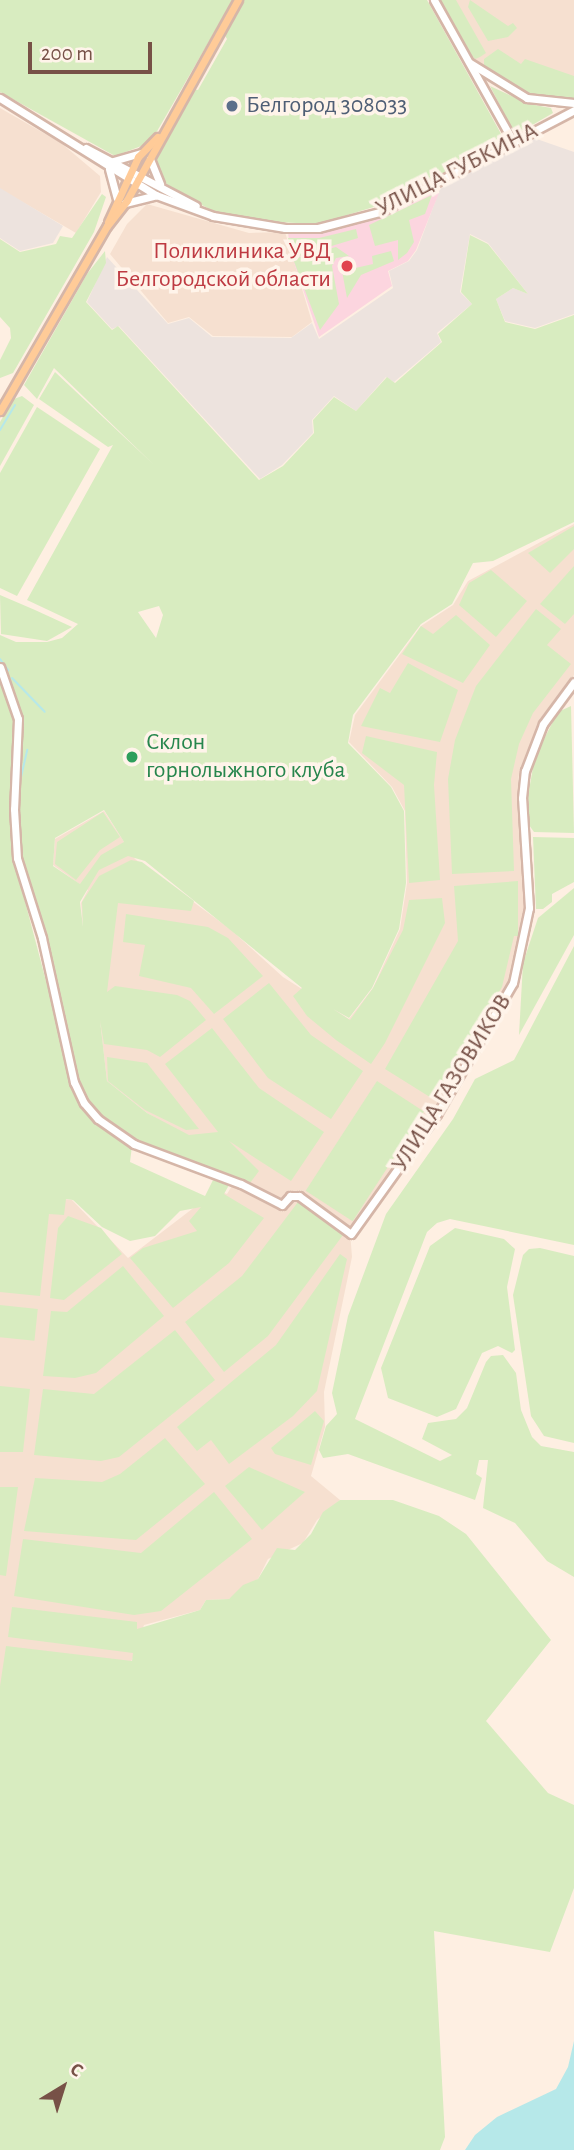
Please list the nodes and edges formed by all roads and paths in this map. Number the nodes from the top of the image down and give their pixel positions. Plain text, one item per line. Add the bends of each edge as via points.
1 (238, 0) edge
2 (434, 0) edge
3 (470, 63) junction
4 (0, 98) edge
5 (574, 103) edge
6 (574, 110) edge
7 (160, 135) junction
8 (76, 143) junction
9 (514, 143) junction
10 (139, 155) junction
11 (149, 161) junction
12 (116, 162) junction
13 (111, 170) junction
14 (134, 177) junction
15 (158, 184) junction
16 (154, 194) junction
17 (118, 196) junction
18 (126, 202) junction
19 (114, 214) junction
20 (213, 216) junction
21 (0, 411) edge
22 (0, 667) edge
23 (574, 682) edge

1 - 7 main road
2 - 3 street
3 - 5 street, УЛИЦА ГУБКИНА via 527,98
3 - 9 street
4 - 8 street, УЛИЦА ГУБКИНА
6 - 9 street, УЛИЦА ГУБКИНА
7 - 10 main road
7 - 11 main road
8 - 12 street, УЛИЦА ГУБКИНА
8 - 13 street, УЛИЦА ГУБКИНА
9 - 20 street, УЛИЦА ГУБКИНА via 405,202 355,220 318,228 285,228
10 - 11 main road
10 - 12 street
10 - 14 main road
11 - 14 main road
11 - 15 street
12 - 13 street
12 - 14 street, УЛИЦА ГУБКИНА
13 - 14 street, УЛИЦА ГУБКИНА
13 - 17 street
14 - 15 street, УЛИЦА ГУБКИНА
14 - 16 street, УЛИЦА ГУБКИНА
14 - 17 main road
14 - 18 main road
15 - 16 street via 151,186
15 - 20 street, УЛИЦА ГУБКИНА
16 - 18 street
16 - 20 street, УЛИЦА ГУБКИНА
17 - 18 main road via 125,194
17 - 19 main road
18 - 19 main road
19 - 21 main road
22 - 23 street, УЛИЦА ГАЗОВИКОВ via 18,719 17,858 48,963 74,1082 98,1119 134,1144 248,1187 282,1205 290,1196 299,1196 351,1234 438,1114 513,983 529,908 522,798 526,771 543,724

